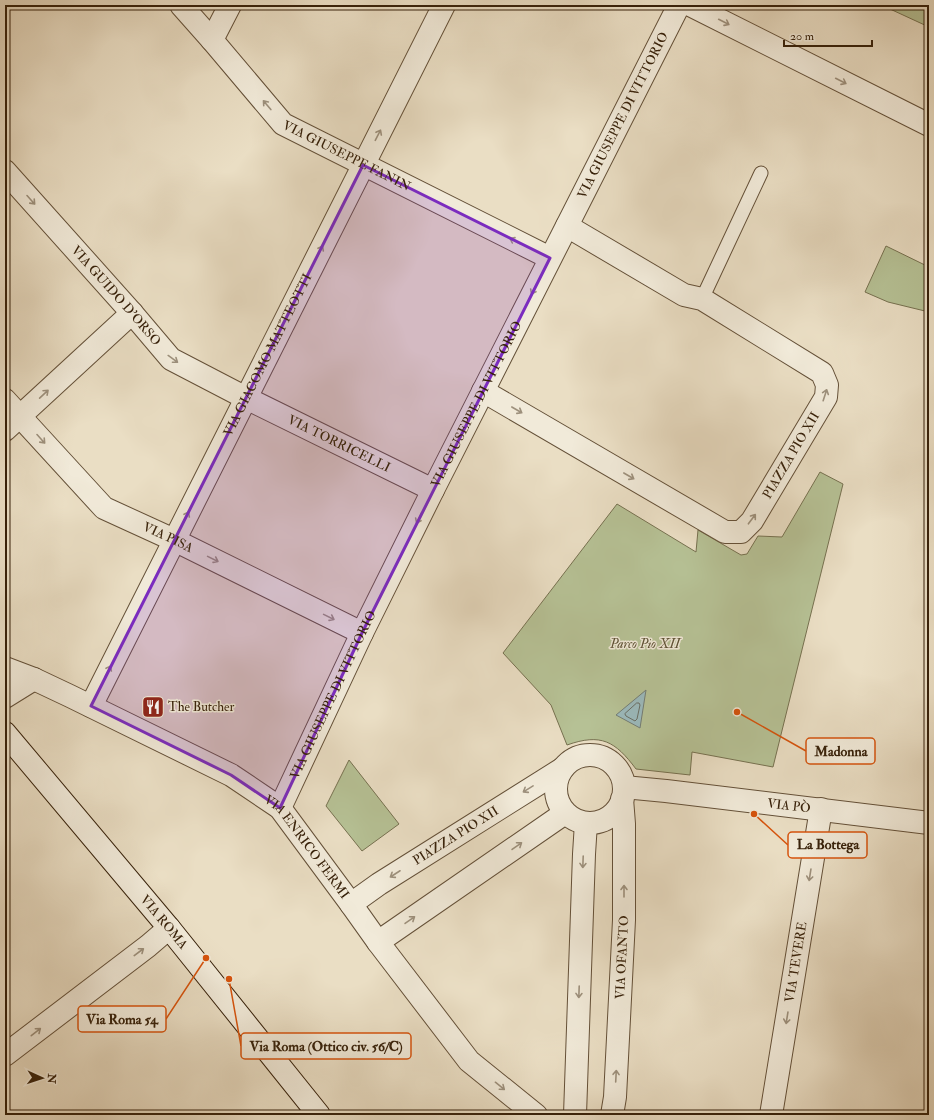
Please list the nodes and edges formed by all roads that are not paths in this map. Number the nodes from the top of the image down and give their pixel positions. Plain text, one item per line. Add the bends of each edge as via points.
1 (181, 5) edge
2 (230, 5) edge
3 (444, 5) edge
4 (679, 5) edge
5 (690, 5) edge
6 (212, 40) junction
7 (929, 125) edge
8 (364, 165) junction
9 (5, 171) edge
10 (761, 172) dead end
11 (567, 226) junction
12 (550, 258) junction
13 (702, 299) junction
14 (132, 313) junction
15 (484, 390) junction
16 (246, 398) junction
17 (5, 400) edge
18 (12, 423) edge
19 (433, 490) junction
20 (174, 540) junction
21 (362, 634) junction
22 (5, 668) edge
23 (34, 679) junction
24 (5, 697) edge
25 (91, 706) junction
26 (5, 733) edge
27 (562, 769) junction
28 (623, 793) junction
29 (280, 808) junction
30 (821, 809) junction
31 (565, 813) junction
32 (586, 823) junction
33 (929, 823) edge
34 (351, 904) junction
35 (169, 928) junction
36 (378, 942) junction
37 (5, 1055) edge
38 (319, 1115) edge
39 (536, 1115) edge
40 (575, 1115) edge
41 (612, 1115) edge
42 (771, 1115) edge

1 - 6 street, VIA GIUSEPPE FANIN
2 - 6 street
8 -> 3 street, VIA GIACOMO MATTEOTTI
4 - 11 street, VIA GIUSEPPE DI VITTORIO
5 -> 7 street
8 -> 6 street, VIA GIUSEPPE FANIN via 283,124
12 -> 8 street, VIA GIUSEPPE FANIN
16 -> 8 street, VIA GIACOMO MATTEOTTI
9 -> 14 street, VIA GUIDO D'ORSO
10 - 13 lane
11 - 12 street, VIA GIUSEPPE DI VITTORIO
11 - 13 street, PIAZZA PIO XII via 684,295
12 -> 15 street, VIA GIUSEPPE DI VITTORIO
15 -> 13 street, PIAZZA PIO XII via 725,532 741,532 752,521 815,416 826,397 828,386 822,373
14 -> 16 street, VIA GUIDO D'ORSO via 171,359
18 -> 14 street
15 - 19 street, VIA GIUSEPPE DI VITTORIO
16 - 19 street, VIA TORRICELLI
20 -> 16 street, VIA GIACOMO MATTEOTTI
17 - 18 street, VIA PISA
18 -> 20 street, VIA PISA via 104,508
19 -> 21 street, VIA GIUSEPPE DI VITTORIO
20 -> 21 street, VIA PISA
25 -> 20 street, VIA GIACOMO MATTEOTTI
21 - 29 street, VIA GIUSEPPE DI VITTORIO
22 - 23 street, VIA ENRICO FERMI
23 - 24 street
23 - 25 street, VIA ENRICO FERMI
25 - 29 street, VIA ENRICO FERMI via 231,775
26 - 35 street, VIA ROMA
27 - 28 street via 578,756 599,755 617,767 622,777
27 - 31 street via 555,786 559,805
27 -> 34 street, PIAZZA PIO XII
28 - 30 street, VIA PÒ
28 - 32 street via 617,810 609,818
41 -> 28 street, VIA OFANTO via 624,920
29 - 34 street, VIA ENRICO FERMI
30 - 33 street, VIA PÒ
30 -> 42 street, VIA TEVERE
31 - 32 street via 574,820
36 -> 31 street
32 -> 40 street
34 - 36 street, VIA ENRICO FERMI
37 -> 35 street
35 - 38 street, VIA ROMA
36 -> 39 street, VIA ENRICO FERMI via 470,1061

